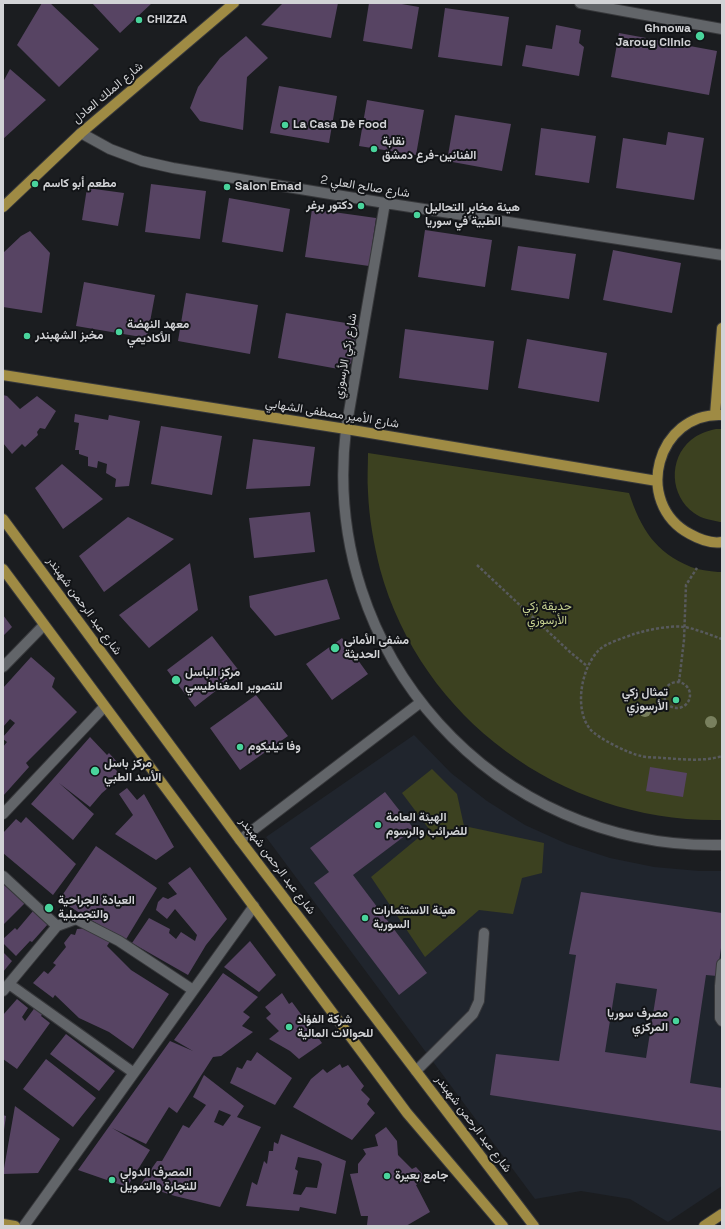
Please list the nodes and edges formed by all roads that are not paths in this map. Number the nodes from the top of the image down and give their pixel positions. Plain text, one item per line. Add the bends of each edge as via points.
1 (234, 3) edge
2 (580, 3) edge
3 (722, 29) edge
4 (81, 133) junction
5 (385, 203) junction
6 (3, 207) edge
7 (722, 255) edge
8 (722, 328) edge
9 (3, 375) edge
10 (718, 415) edge
11 (346, 429) junction
12 (657, 480) junction
13 (3, 519) edge
14 (722, 542) edge
15 (3, 569) edge
16 (44, 625) junction
17 (3, 667) edge
18 (421, 702) junction
19 (104, 707) junction
20 (3, 814) edge
21 (240, 840) junction
22 (722, 845) edge
23 (3, 876) edge
24 (254, 906) junction
25 (57, 926) junction
26 (484, 933) dead end
27 (722, 964) edge
28 (6, 987) edge
29 (193, 990) junction
30 (722, 1021) edge
31 (416, 1071) junction
32 (134, 1073) junction
33 (722, 1214) edge
34 (3, 1224) edge
35 (16, 1226) edge
36 (24, 1226) edge
37 (503, 1226) edge
38 (534, 1226) edge
39 (704, 1226) edge

1 - 4 main road, شارع الملك العادل
2 - 3 street
4 - 5 street, شارع صالح العلي 2 via 110,148 158,165
4 - 6 main road, شارع الملك العادل
5 - 7 street, شارع صالح العلي 2
5 - 11 street, شارع زكي الأرسوزي
8 - 10 main road
9 - 11 main road, شارع الأمير مصطفى الشهابي
10 - 12 main road via 696,420 680,430 667,444 659,462
11 - 12 main road, شارع الأمير مصطفى الشهابي
11 - 18 street, شارع زكي الأرسوزي via 343,494 347,536 356,577 370,617 389,655
12 - 14 main road via 660,499 669,516 682,530 699,539
13 - 21 main road, شارع عبد الرحمن شهبندر
15 - 16 main road
16 - 17 street
16 - 19 main road
18 - 21 street
18 - 22 street, شارع زكي الأرسوزي via 468,753 502,779 538,801 576,819 616,833 700,846
19 - 20 street
19 - 24 main road
21 - 31 main road, شارع عبد الرحمن شهبندر
23 - 25 street
24 - 29 street
24 - 37 main road via 407,1113
25 - 28 street
25 - 29 street via 76,919 119,941
26 - 31 street via 479,1001 473,1014
27 - 30 street
28 - 32 street
29 - 32 street
31 - 38 main road, شارع عبد الرحمن شهبندر
32 - 36 street
33 - 39 main road
34 - 35 main road

